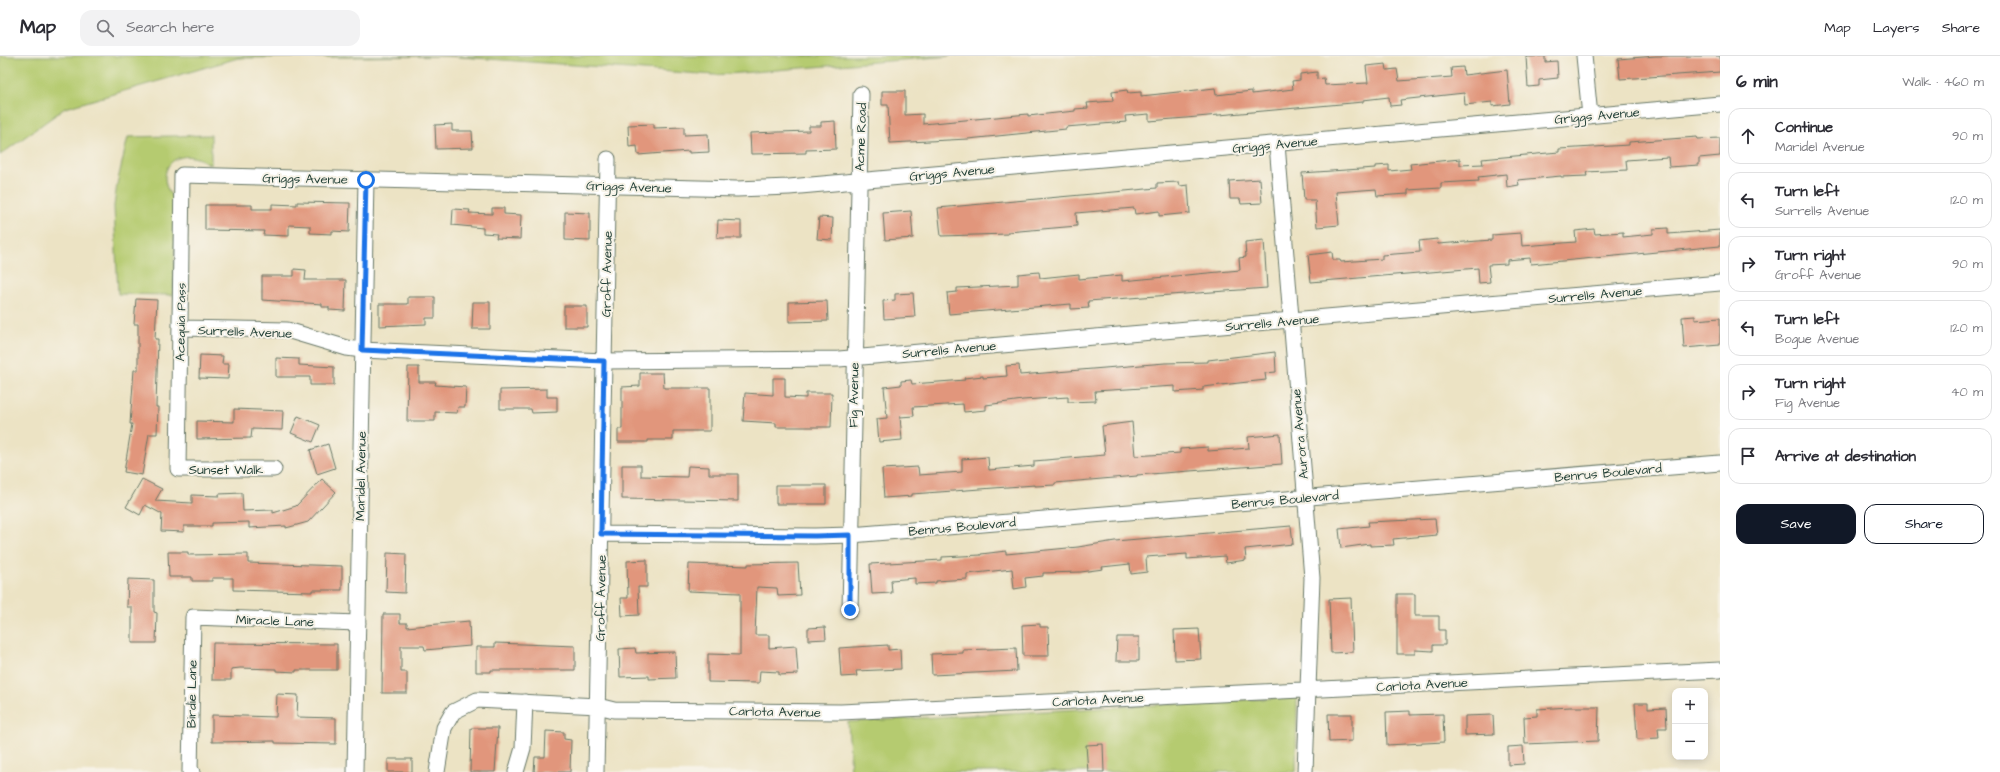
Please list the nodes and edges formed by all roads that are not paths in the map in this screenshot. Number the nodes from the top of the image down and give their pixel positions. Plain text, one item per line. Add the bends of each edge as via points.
1 (1584, 56) edge
2 (861, 94) dead end
3 (1720, 104) edge
4 (1590, 116) junction
5 (1277, 144) junction
6 (608, 159) dead end
7 (182, 175) joint
8 (366, 180) junction
9 (859, 180) junction
10 (608, 186) junction
11 (1720, 283) edge
12 (1290, 320) junction
13 (180, 328) junction
14 (362, 350) junction
15 (854, 357) junction
16 (604, 361) junction
17 (1720, 462) edge
18 (178, 469) joint
19 (274, 469) dead end
20 (1305, 497) junction
21 (601, 534) junction
22 (850, 535) junction
23 (850, 610) dead end
24 (193, 617) joint
25 (358, 623) junction
26 (1720, 670) edge
27 (1307, 689) junction
28 (525, 702) junction
29 (598, 706) junction
30 (191, 772) edge
31 (355, 772) edge
32 (437, 772) edge
33 (516, 772) edge
34 (596, 772) edge
35 (1305, 772) edge

1 - 4 street
2 - 9 street, Acme Road
3 - 4 street, Griggs Avenue
4 - 5 street, Griggs Avenue
5 - 9 street, Griggs Avenue
5 - 12 street, Aurora Avenue
6 - 10 street, Groff Avenue
7 - 8 street, Griggs Avenue
7 - 13 street, Acequia Pass
8 - 10 street, Griggs Avenue
8 - 14 street, Maridel Avenue
9 - 10 street, Griggs Avenue via 737,189
9 - 15 street, Fig Avenue
10 - 16 street, Groff Avenue
11 - 12 street, Surrells Avenue
12 - 15 street, Surrells Avenue
12 - 20 street, Aurora Avenue
13 - 14 street, Surrells Avenue via 287,330
13 - 18 street, Acequia Pass
14 - 16 street, Surrells Avenue
14 - 25 street, Maridel Avenue
15 - 16 street, Surrells Avenue via 817,360
15 - 22 street, Fig Avenue
16 - 21 street, Groff Avenue
17 - 20 street, Benrus Boulevard
18 - 19 street, Sunset Walk
20 - 22 street, Benrus Boulevard
20 - 27 street, Aurora Avenue via 1312,578
21 - 22 street, Benrus Boulevard
21 - 29 street, Groff Avenue
22 - 23 street, Fig Avenue
24 - 25 street, Miracle Lane
24 - 30 street, Birdie Lane
25 - 31 street, Maridel Avenue
26 - 27 street, Carlota Avenue
27 - 29 street, Carlota Avenue via 841,712 614,710
27 - 35 street, Aurora Avenue
28 - 29 street, Carlota Avenue
28 - 32 street, Carlota Avenue via 477,700 453,712 444,728
28 - 33 street via 523,748
29 - 34 street, Groff Avenue

